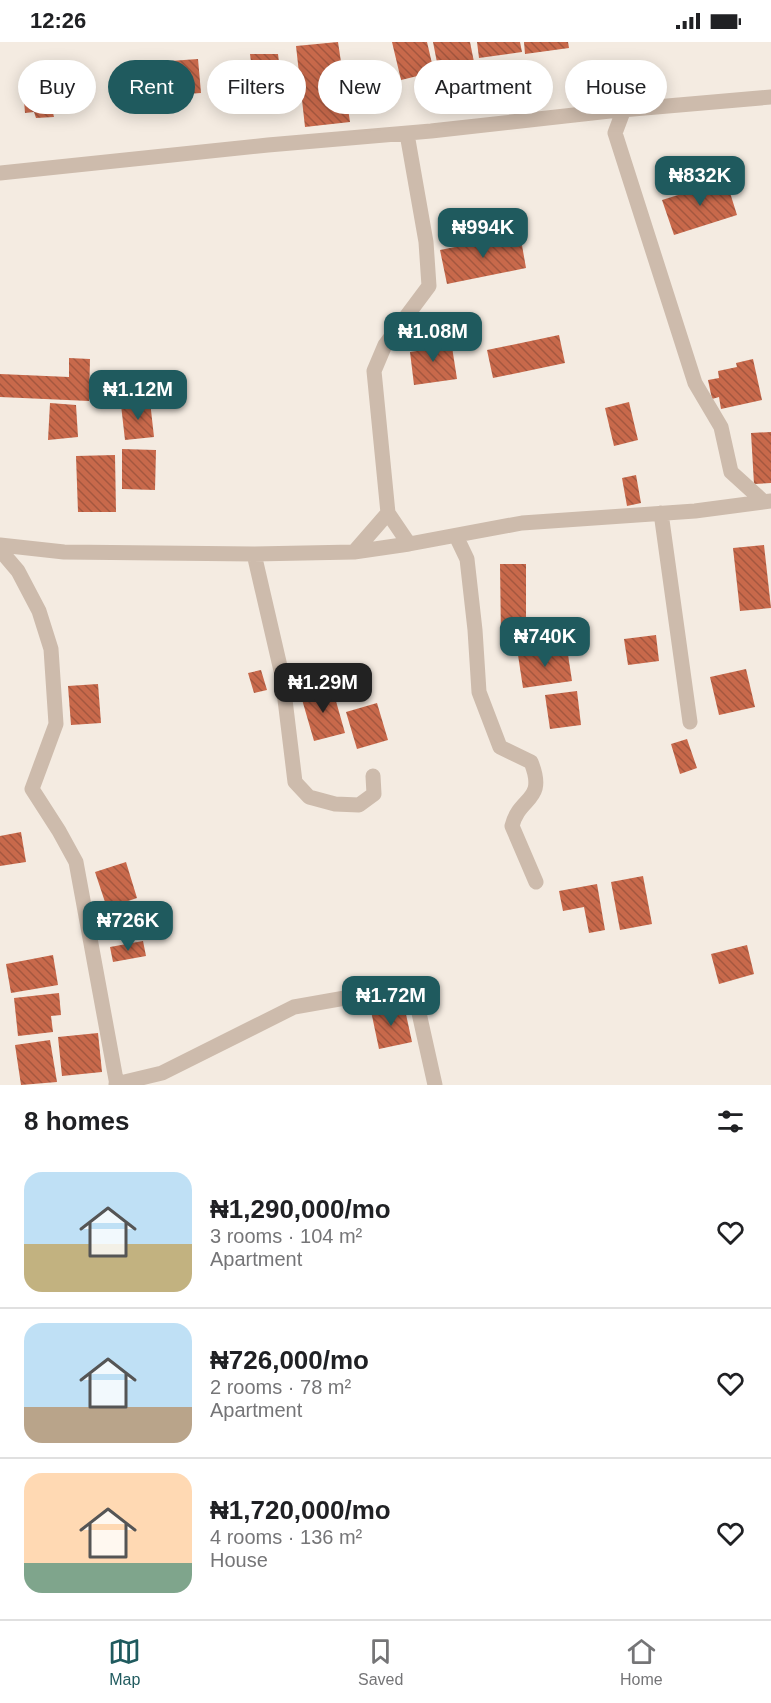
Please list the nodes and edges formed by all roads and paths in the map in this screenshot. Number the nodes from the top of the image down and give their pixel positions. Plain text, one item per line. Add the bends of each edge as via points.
1 (771, 97) edge
2 (667, 105) edge
3 (581, 114) edge
4 (622, 114) edge
5 (407, 134) junction
6 (0, 173) edge
7 (767, 501) edge
8 (388, 513) junction
9 (662, 513) junction
10 (456, 536) junction
11 (409, 544) junction
12 (0, 545) edge
13 (0, 550) edge
14 (354, 552) junction
15 (254, 554) junction
16 (690, 722) dead end
17 (374, 776) dead end
18 (536, 882) dead end
19 (117, 1084) edge
20 (435, 1085) edge

1 - 2 street
3 - 5 street
4 - 7 street via 615,133 695,383 721,427 731,472
5 - 6 street
5 - 8 street via 426,242 429,286 384,345 374,371
7 - 9 street
8 - 11 street
8 - 14 street
9 - 10 street via 522,523
9 - 16 street
10 - 11 street
10 - 18 street via 467,559 479,692 500,747 531,762 537,777 534,793 514,817 512,826
11 - 14 street
12 - 15 street via 64,552
13 - 19 street via 18,572 39,611 51,649 56,724 32,789 76,862
14 - 15 street
15 - 17 street via 282,675 295,782 309,797 359,805 374,794
19 - 20 street via 162,1073 294,1007 413,986

